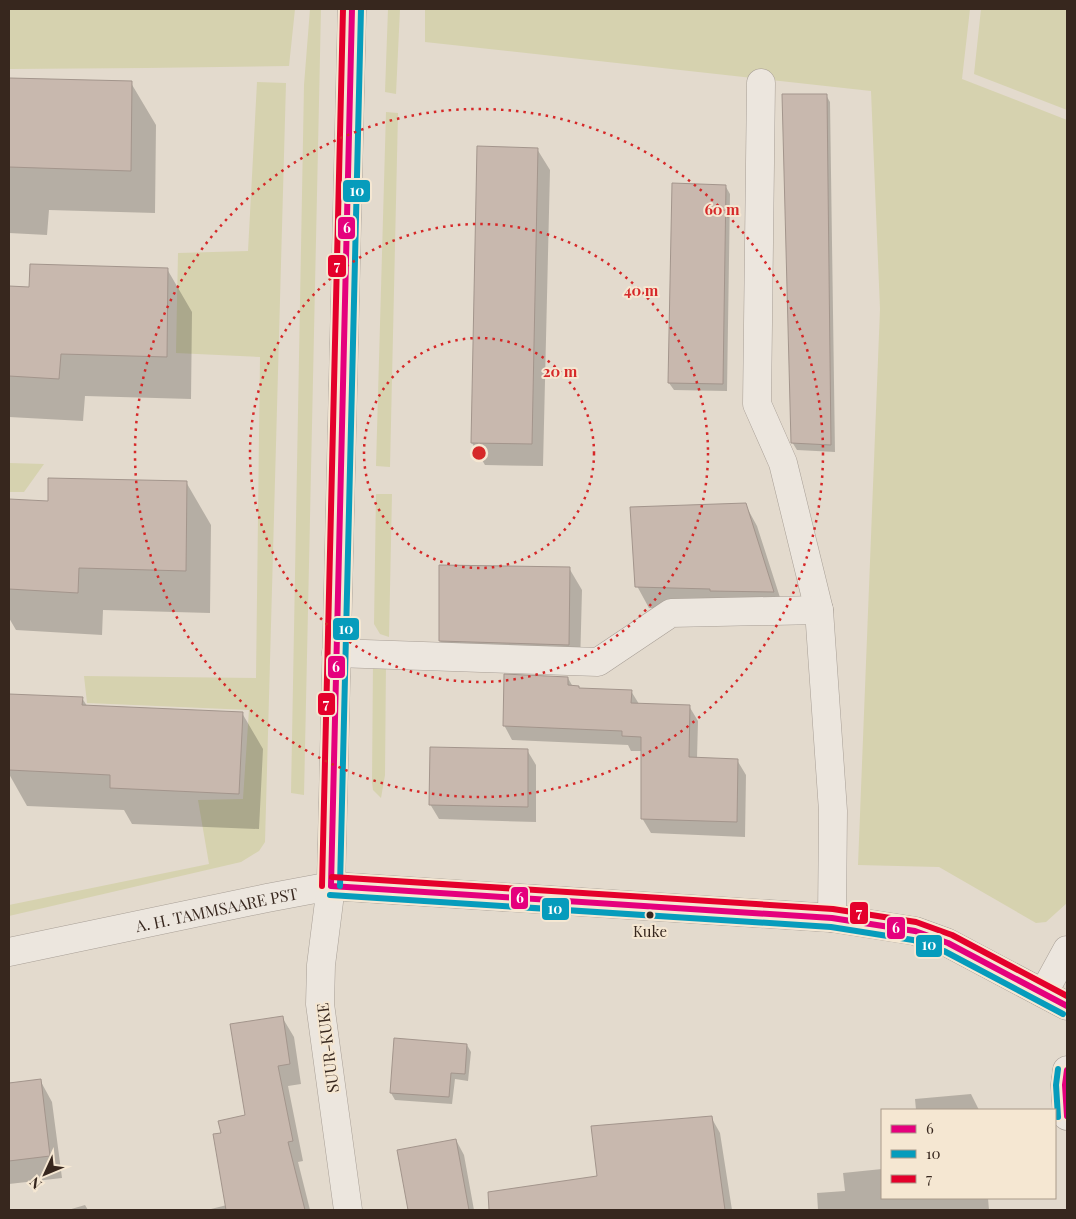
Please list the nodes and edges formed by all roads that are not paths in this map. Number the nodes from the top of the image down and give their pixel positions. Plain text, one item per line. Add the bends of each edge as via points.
1 (352, 9) edge
2 (761, 83) dead end
3 (819, 610) junction
4 (336, 653) junction
5 (331, 886) junction
6 (832, 918) junction
7 (1067, 950) edge
8 (9, 952) edge
9 (1044, 992) junction
10 (1067, 1006) edge
11 (1067, 1070) edge
12 (1067, 1116) edge
13 (348, 1210) edge

1 - 4 street, SUUR-KUKE
2 - 3 street via 757,404 783,463
3 - 4 street via 671,613 598,662
3 - 6 street via 834,811
4 - 5 street, SUUR-KUKE
5 - 6 street, A. H. TAMMSAARE PST
5 - 8 street, A. H. TAMMSAARE PST
5 - 13 street, SUUR-KUKE via 321,965 320,1004
6 - 9 street, A. H. TAMMSAARE PST via 915,931 948,943
7 - 9 street
9 - 10 street, A. H. TAMMSAARE PST
11 - 12 street

